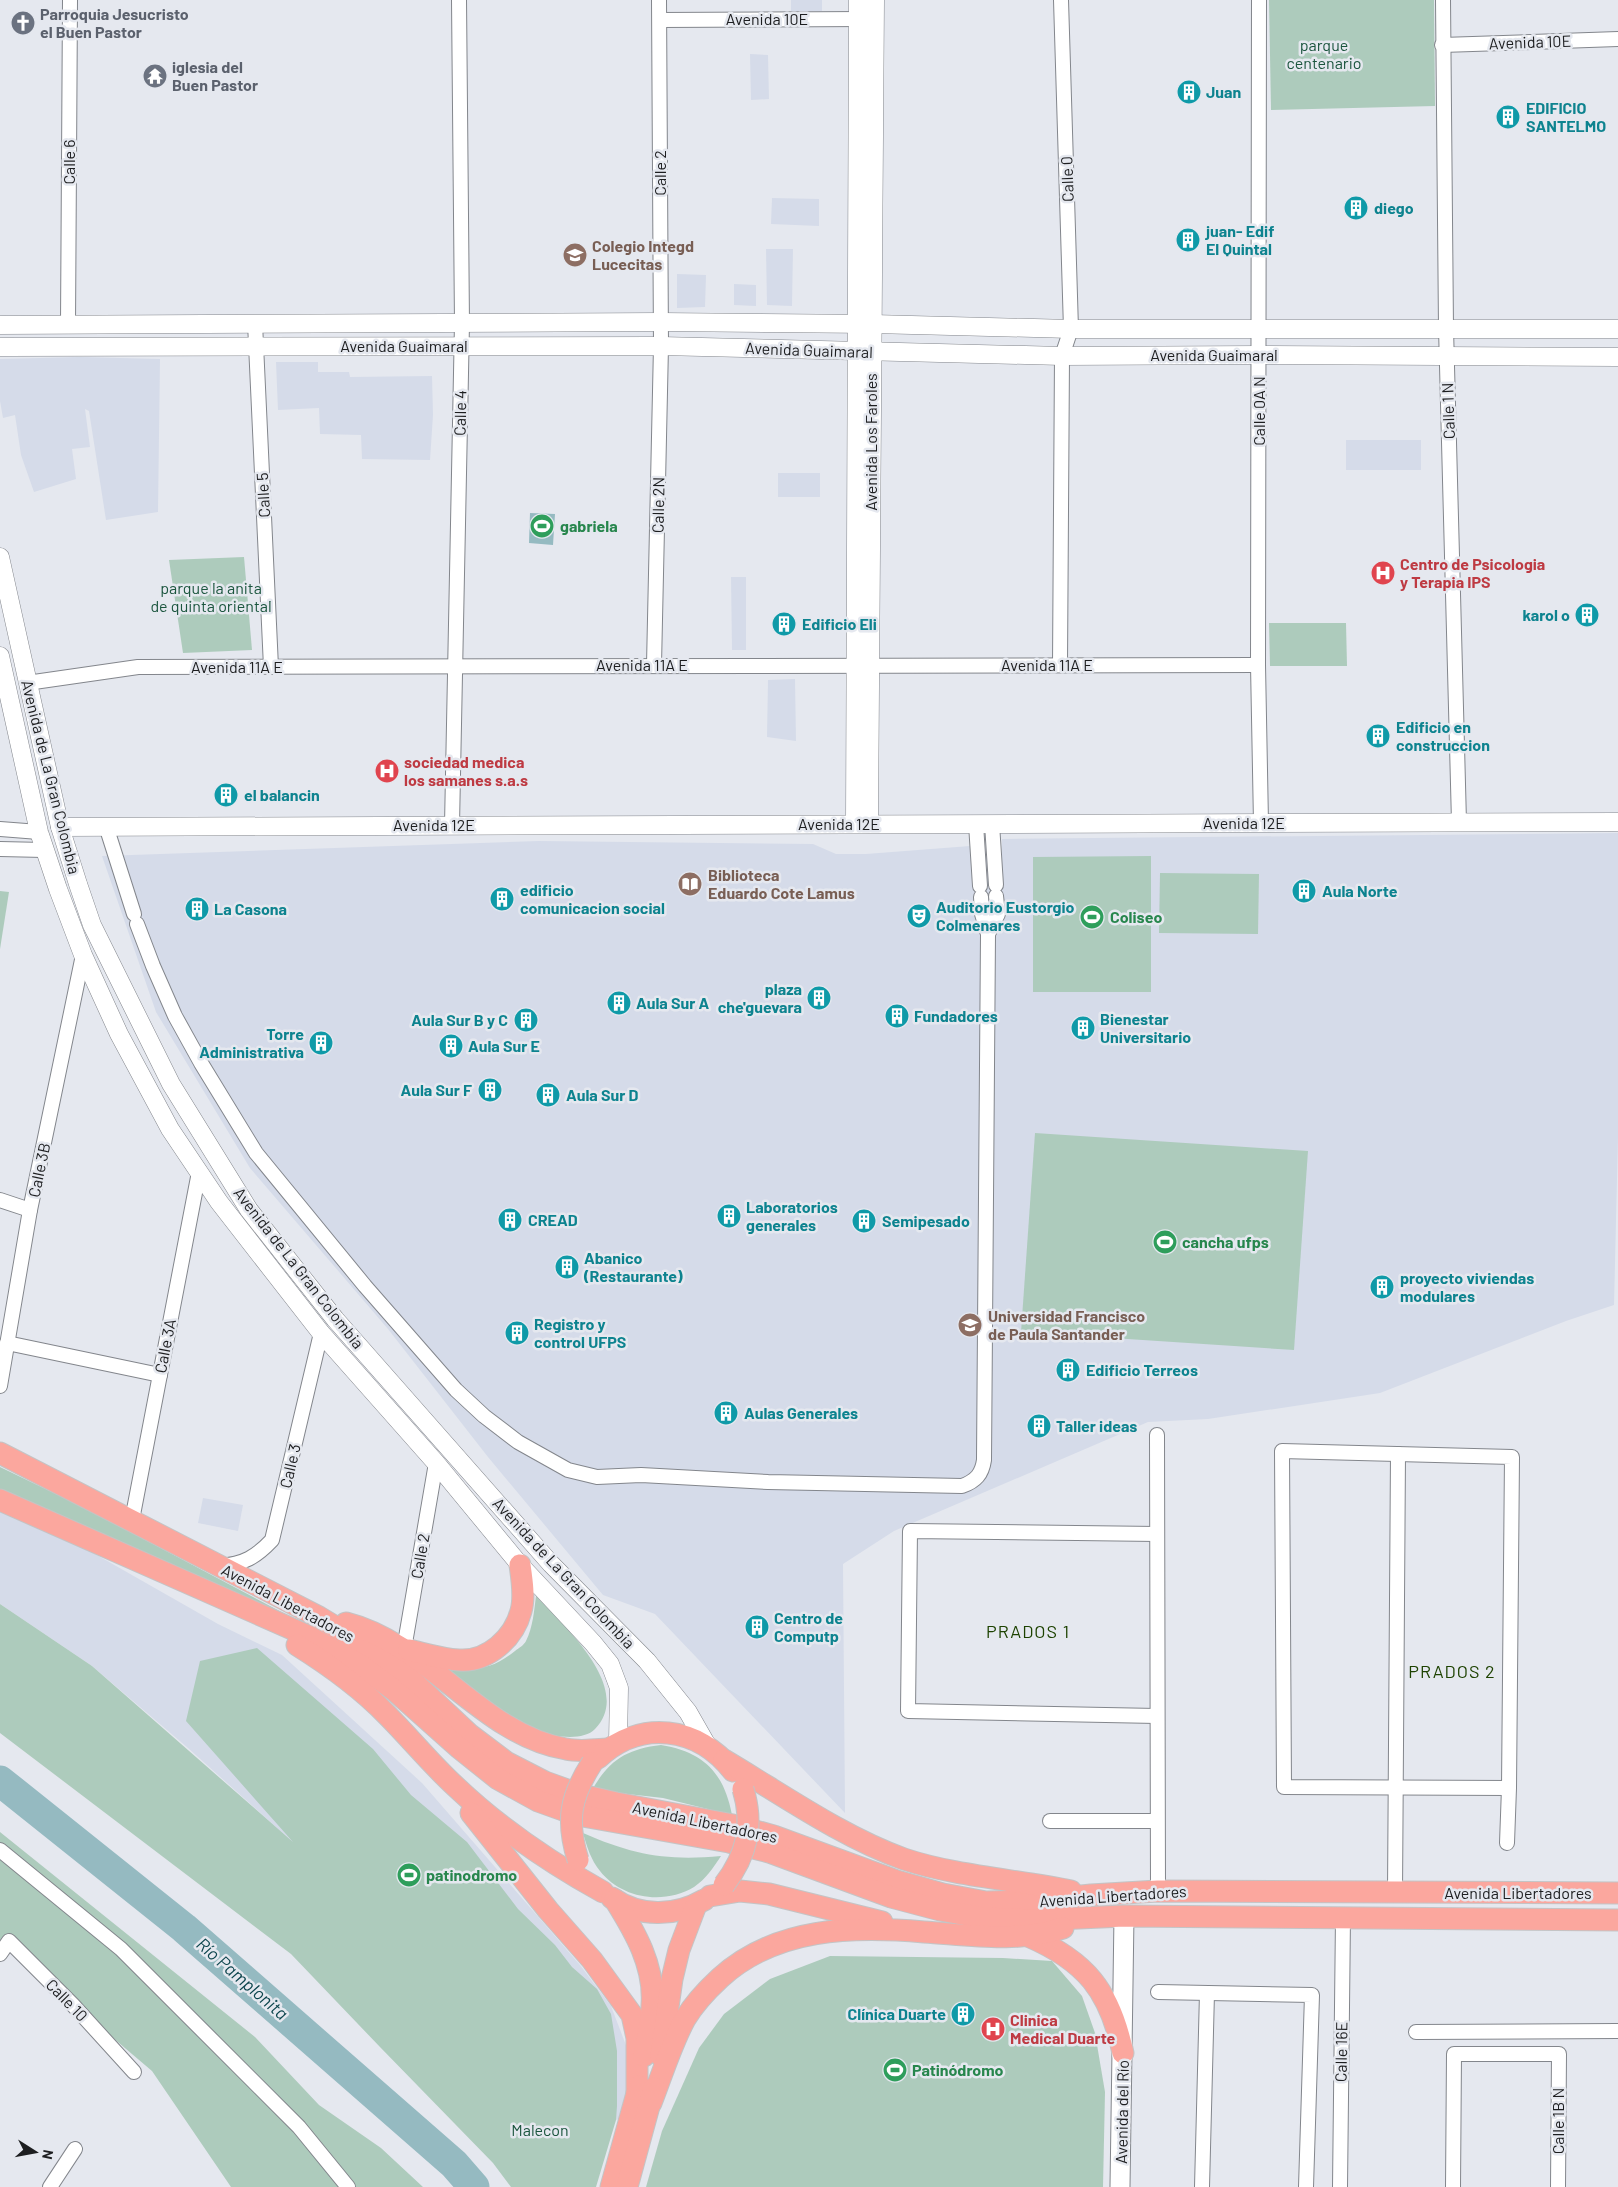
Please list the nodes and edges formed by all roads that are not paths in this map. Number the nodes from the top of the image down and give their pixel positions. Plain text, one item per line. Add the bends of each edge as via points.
1 (70, 0) edge
2 (459, 0) edge
3 (659, 0) edge
4 (858, 0) edge
5 (875, 0) edge
6 (1061, 0) edge
7 (1259, 0) edge
8 (1443, 0) edge
9 (867, 19) junction
10 (660, 20) junction
11 (1618, 39) edge
12 (1442, 45) junction
13 (661, 322) junction
14 (255, 323) junction
15 (462, 323) junction
16 (68, 324) junction
17 (864, 324) junction
18 (0, 325) edge
19 (1260, 328) junction
20 (1446, 328) junction
21 (1071, 329) junction
22 (1618, 329) edge
23 (256, 346) junction
24 (462, 346) junction
25 (661, 346) junction
26 (0, 347) edge
27 (864, 351) junction
28 (1260, 355) junction
29 (1062, 356) junction
30 (1446, 357) junction
31 (1618, 357) edge
32 (0, 557) edge
33 (0, 656) edge
34 (863, 664) junction
35 (1258, 664) junction
36 (455, 665) junction
37 (654, 665) junction
38 (1060, 665) junction
39 (271, 667) junction
40 (27, 683) junction
41 (1459, 822) junction
42 (1618, 822) edge
43 (1261, 823) junction
44 (862, 824) junction
45 (984, 824) junction
46 (452, 825) junction
47 (60, 826) junction
48 (106, 826) junction
49 (0, 830) edge
50 (39, 832) junction
51 (0, 849) edge
52 (44, 850) junction
53 (988, 934) junction
54 (83, 955) junction
55 (200, 1172) junction
56 (0, 1200) edge
57 (30, 1210) junction
58 (321, 1333) junction
59 (7, 1343) junction
60 (160, 1375) junction
61 (0, 1386) edge
62 (1157, 1435) dead end
63 (0, 1453) edge
64 (1398, 1454) junction
65 (436, 1463) junction
66 (0, 1500) edge
67 (132, 1520) junction
68 (1156, 1534) junction
69 (520, 1565) junction
70 (219, 1566) junction
71 (218, 1596) junction
72 (319, 1617) junction
73 (404, 1649) junction
74 (1157, 1716) junction
75 (606, 1752) junction
76 (716, 1753) junction
77 (428, 1760) junction
78 (1396, 1787) junction
79 (1509, 1788) junction
80 (1050, 1821) dead end
81 (1158, 1821) junction
82 (1507, 1843) dead end
83 (0, 1850) edge
84 (1158, 1891) junction
85 (1394, 1892) junction
86 (1618, 1894) edge
87 (1091, 1895) junction
88 (609, 1896) junction
89 (710, 1896) junction
90 (1124, 1916) junction
91 (1343, 1917) junction
92 (1094, 1918) junction
93 (1618, 1920) edge
94 (922, 1932) junction
95 (1028, 1936) junction
96 (0, 1954) edge
97 (1158, 1992) dead end
98 (1207, 1993) junction
99 (1618, 2031) edge
100 (1416, 2032) dead end
101 (1123, 2053) junction
102 (134, 2072) dead end
103 (644, 2101) junction
104 (75, 2149) dead end
105 (50, 2187) edge
106 (348, 2187) edge
107 (610, 2187) edge
108 (627, 2187) edge
109 (1120, 2187) edge
110 (1202, 2187) edge
111 (1306, 2187) edge
112 (1340, 2187) edge
113 (1453, 2187) edge
114 (1558, 2187) edge

1 - 16 street, Calle 6
2 - 15 street, Calle 4
3 - 10 street, Calle 2
4 - 9 street, Avenida Los Faroles
5 - 9 street, Avenida Los Faroles
6 - 21 street, Calle 0
7 - 19 street, Calle 0A N
8 - 12 street, Calle 1 N
9 - 10 street, Avenida 10E
9 - 17 street, Avenida Los Faroles
10 - 13 street, Calle 2
11 - 12 street, Avenida 10E
12 - 20 street, Calle 1 N
13 - 15 street, Avenida Guaimaral
13 - 17 street, Avenida Guaimaral
13 - 25 street, Calle 2
14 - 15 street, Avenida Guaimaral
14 - 16 street, Avenida Guaimaral
14 - 23 street, Calle 5
15 - 24 street, Calle 4
16 - 18 street, Avenida Guaimaral
17 - 21 street, Avenida Guaimaral
17 - 27 street, Avenida Los Faroles
19 - 20 street, Avenida Guaimaral
19 - 21 street, Avenida Guaimaral
19 - 28 street, Calle 0A N
20 - 22 street, Avenida Guaimaral
20 - 30 street, Calle 1 N
21 - 29 street, Calle 0
23 - 24 street, Avenida Guaimaral
23 - 26 street, Avenida Guaimaral
23 - 39 street, Calle 5
24 - 25 street, Avenida Guaimaral
24 - 36 street, Calle 4
25 - 27 street, Avenida Guaimaral
25 - 37 street, Calle 2N
27 - 29 street, Avenida Guaimaral
27 - 34 street, Avenida Los Faroles
28 - 29 street, Avenida Guaimaral
28 - 30 street, Avenida Guaimaral
28 - 35 street, Calle 0A N
29 - 38 street, Calle 0
30 - 31 street, Avenida Guaimaral
30 - 41 street, Calle 1 N
32 - 40 street, Avenida de La Gran Colombia
33 - 50 street, Avenida de La Gran Colombia
34 - 37 street, Avenida 11A E
34 - 38 street, Avenida 11A E
34 - 44 street, Avenida Los Faroles
35 - 38 street, Avenida 11A E
35 - 43 street, Calle 0A N
36 - 37 street, Avenida 11A E
36 - 39 street, Avenida 11A E
36 - 46 street, Calle 4
39 - 40 street, Avenida 11A E via 138,666
40 - 47 street, Avenida de La Gran Colombia
41 - 42 street, Avenida 12E
41 - 43 street, Avenida 12E
43 - 45 street, Avenida 12E
44 - 45 street, Avenida 12E
44 - 46 street, Avenida 12E
45 - 53 street via 980,892
45 - 53 street via 998,914
46 - 48 street, Avenida 12E
47 - 48 street, Avenida 12E
47 - 76 street, Avenida de La Gran Colombia via 92,926 171,1084 249,1210 335,1318 479,1482 552,1564 647,1661
48 - 53 street via 153,966 175,1016 256,1153 456,1390 518,1442 568,1470 597,1477 641,1475 768,1482 953,1486 969,1483 980,1474 984,1460
49 - 50 street
50 - 52 street, Avenida de La Gran Colombia
51 - 52 street
52 - 54 street, Avenida de La Gran Colombia
54 - 55 street, Avenida de La Gran Colombia via 119,1034 170,1128
54 - 57 street, Calle 3B
55 - 58 street, Avenida de La Gran Colombia via 219,1202
55 - 60 street, Calle 3A
56 - 57 street
57 - 59 street, Calle 3B
58 - 65 street, Avenida de La Gran Colombia
58 - 70 street, Calle 3 via 272,1540 258,1554 235,1565
59 - 60 street
59 - 61 street, Calle 3B
60 - 67 street, Calle 3A
62 - 68 street
63 - 67 main road, Avenida Libertadores
64 - 78 street
64 - 78 street via 1282,1451 1284,1787
64 - 79 street via 1512,1457
65 - 69 street, Avenida de La Gran Colombia
65 - 73 street, Calle 2
66 - 71 main road, Avenida Libertadores
67 - 70 main road, Avenida Libertadores
68 - 74 street
68 - 74 street via 910,1531 908,1712
69 - 73 main road via 522,1610 512,1632 500,1646 482,1656 461,1660
69 - 75 street, Avenida de La Gran Colombia via 610,1664 619,1688
70 - 72 main road, Avenida Libertadores
71 - 77 main road via 340,1673 386,1713
71 - 92 main road, Avenida Libertadores via 308,1636 360,1665 498,1779 538,1802 577,1815 769,1852 891,1897 940,1910 984,1918
72 - 73 main road via 357,1626
72 - 87 main road, Avenida Libertadores via 372,1649 407,1676 469,1734 506,1762 545,1782 581,1795 774,1836 897,1881 943,1894 986,1902
73 - 75 main road via 525,1736 566,1749
74 - 81 street
75 - 76 main road via 650,1733 670,1733 690,1738
75 - 88 main road, bridge via 581,1780 573,1799 570,1820 578,1860 588,1877
76 - 87 main road via 856,1838 904,1859 968,1874
76 - 89 main road, bridge via 743,1788 748,1814 747,1840 734,1872
77 - 88 main road via 510,1833
77 - 103 main road via 592,1960 632,2015
78 - 79 street
78 - 85 street
79 - 82 street
80 - 81 street
81 - 84 street
83 - 106 street via 121,1948 299,2127
84 - 85 main road, Avenida Libertadores
84 - 87 main road, Avenida Libertadores
85 - 86 main road, Avenida Libertadores
88 - 89 main road via 646,1912 663,1913
88 - 103 main road via 634,1930 651,1978
89 - 94 main road via 740,1891 769,1894
89 - 103 main road via 679,1950 664,2037
90 - 91 main road, Avenida Libertadores
90 - 92 main road, Avenida Libertadores
90 - 101 main road, Avenida del Río
91 - 93 main road, Avenida Libertadores
91 - 112 street, Calle 16E
92 - 95 main road
94 - 95 main road via 983,1938
94 - 103 main road via 814,1933 784,1940 752,1954 707,1990 686,2018
95 - 101 main road via 1074,1961 1092,1980 1118,2027
96 - 102 street, Calle 10 via 9,1941
97 - 98 street
98 - 110 street
98 - 111 street via 1312,1995
99 - 100 street
101 - 109 main road, Avenida del Río
103 - 107 main road
103 - 108 main road
104 - 105 street
113 - 114 street, Calle 1B N via 1454,2054 1559,2054

